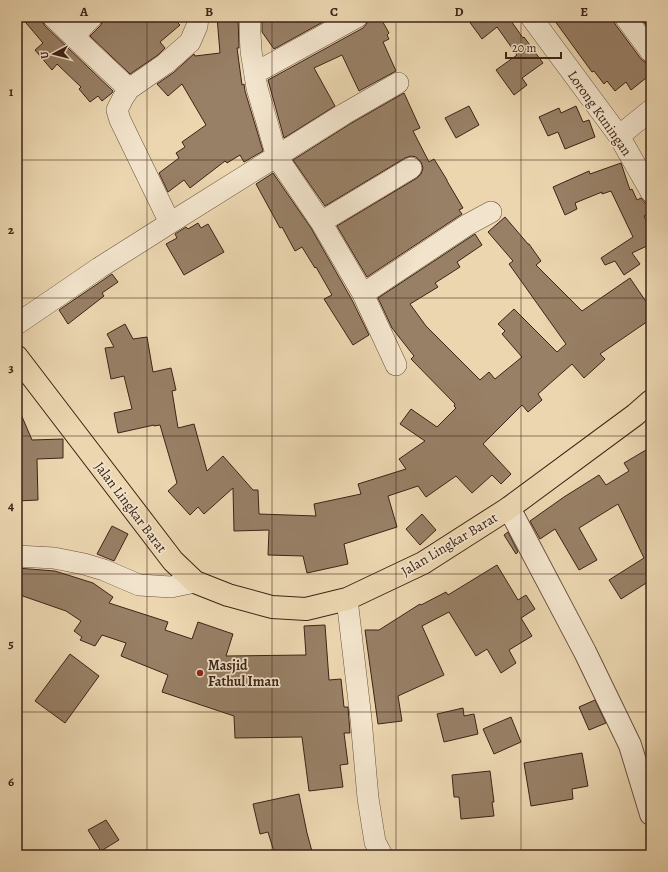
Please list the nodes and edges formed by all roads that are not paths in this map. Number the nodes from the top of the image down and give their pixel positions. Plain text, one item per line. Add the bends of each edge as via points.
1 (53, 17) edge
2 (92, 17) edge
3 (198, 17) edge
4 (250, 17) edge
5 (356, 17) edge
6 (531, 17) edge
7 (625, 17) edge
8 (75, 38) junction
9 (651, 52) edge
10 (255, 73) junction
11 (398, 83) dead end
12 (129, 89) junction
13 (651, 110) edge
14 (619, 136) junction
15 (277, 157) junction
16 (411, 168) dead end
17 (651, 192) edge
18 (491, 212) dead end
19 (321, 222) junction
20 (170, 223) junction
21 (363, 294) junction
22 (17, 324) edge
23 (17, 357) edge
24 (396, 365) dead end
25 (651, 401) edge
26 (509, 508) junction
27 (17, 556) edge
28 (195, 582) junction
29 (348, 599) junction
30 (651, 814) edge
31 (382, 855) edge

1 - 8 street
2 - 8 street
3 - 12 street via 190,42 165,64
4 - 10 street via 251,51
5 - 10 street
6 - 14 street, Lorong Kuningan
7 - 9 street
8 - 12 street
10 - 15 street
11 - 15 street
12 - 20 street via 117,110 120,120
13 - 14 street
14 - 17 street, Lorong Kuningan
15 - 19 street
15 - 20 street
16 - 19 street
18 - 21 street
19 - 21 street
20 - 22 street
21 - 24 street
23 - 28 highway, Jalan Lingkar Barat via 154,538
25 - 26 highway, Jalan Lingkar Barat
26 - 29 highway, Jalan Lingkar Barat via 423,563
26 - 30 street via 585,652 630,745
27 - 28 street via 54,558 84,564 139,585 171,587
28 - 29 highway, Jalan Lingkar Barat via 272,608 306,608
29 - 31 street via 368,798 374,842

